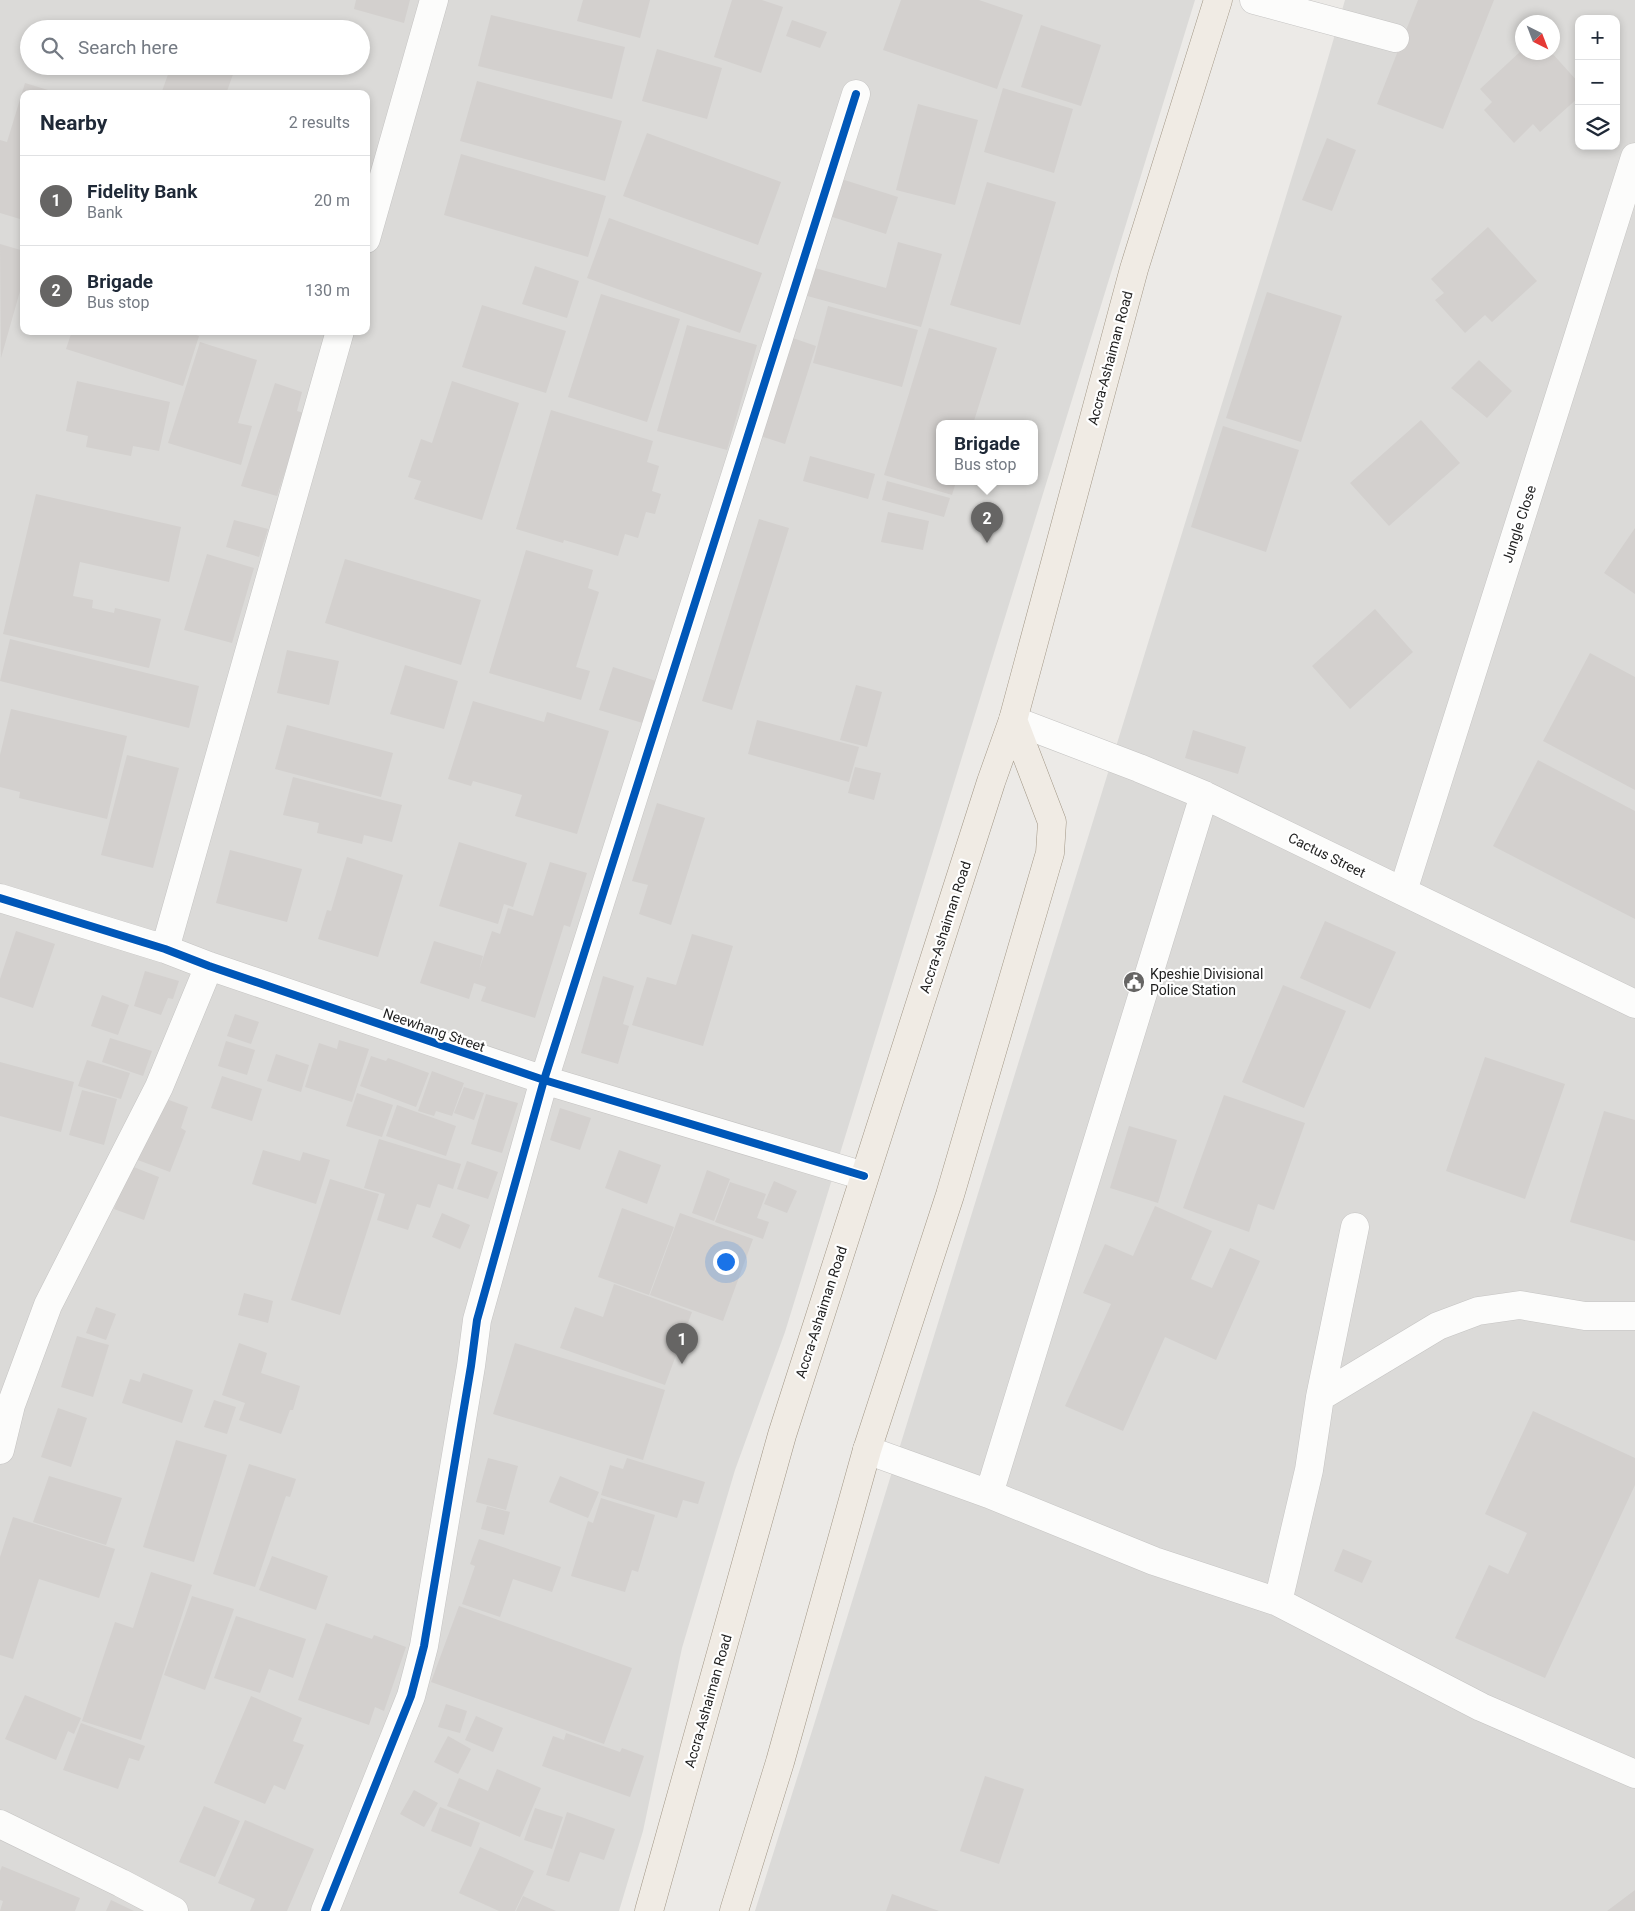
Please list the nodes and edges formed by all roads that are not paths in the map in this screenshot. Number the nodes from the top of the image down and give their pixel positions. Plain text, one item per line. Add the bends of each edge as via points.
1 (434, 0) edge
2 (1218, 0) edge
3 (1254, 0) edge
4 (1395, 38) dead end
5 (856, 94) dead end
6 (1635, 157) edge
7 (370, 225) edge
8 (339, 335) edge
9 (1013, 720) junction
10 (1204, 795) junction
11 (1403, 891) junction
12 (0, 898) edge
13 (166, 949) junction
14 (209, 966) junction
15 (1635, 1004) edge
16 (544, 1080) junction
17 (864, 1176) junction
18 (1355, 1227) dead end
19 (1635, 1316) edge
20 (1320, 1397) junction
21 (5, 1401) edge
22 (0, 1450) edge
23 (867, 1450) junction
24 (989, 1494) junction
25 (1278, 1602) junction
26 (1635, 1774) edge
27 (0, 1824) edge
28 (174, 1911) edge
29 (325, 1911) edge
30 (649, 1911) edge
31 (734, 1911) edge

1 - 7 street
2 - 9 main road, Accra-Ashaiman Road via 1134,269
3 - 4 street
5 - 16 street
6 - 11 street, Jungle Close
8 - 13 street
9 - 10 street, Cactus Street
9 - 17 main road, Accra-Ashaiman Road
9 - 23 main road via 1052,822 1050,854 950,1195
10 - 11 street, Cactus Street
10 - 24 street
11 - 15 street, Cactus Street
12 - 13 street, Neewhang Street
13 - 14 street, Neewhang Street
14 - 16 street, Neewhang Street
14 - 21 street via 159,1087 48,1305
16 - 17 street, Neewhang Street
16 - 29 street via 477,1320 424,1646 411,1696
17 - 30 main road, Accra-Ashaiman Road via 782,1435
18 - 20 street
19 - 20 street via 1585,1316 1520,1305 1478,1311 1438,1326
20 - 25 street via 1310,1470
21 - 22 street
23 - 24 street
23 - 31 main road via 780,1762
24 - 25 street via 1154,1562
25 - 26 street via 1481,1707
27 - 28 street

